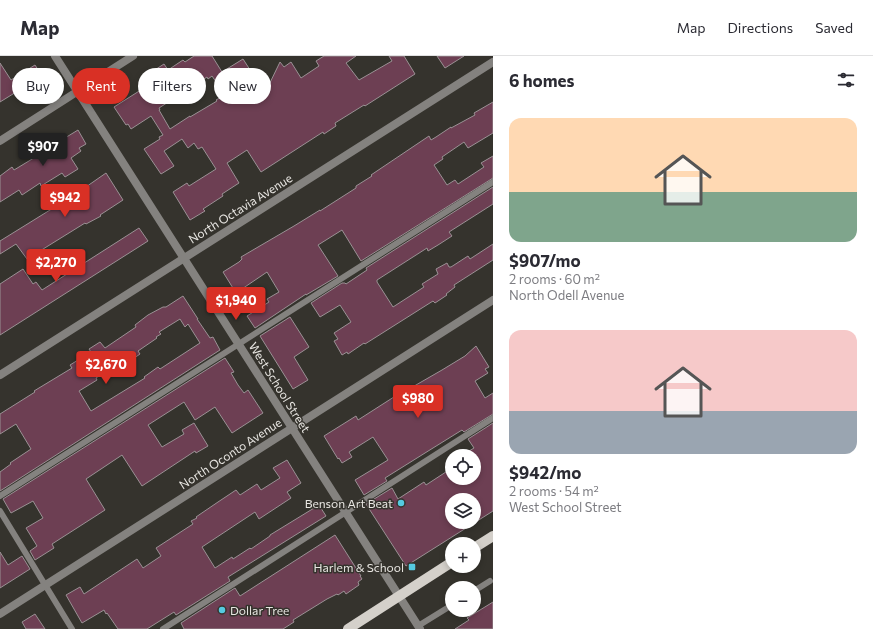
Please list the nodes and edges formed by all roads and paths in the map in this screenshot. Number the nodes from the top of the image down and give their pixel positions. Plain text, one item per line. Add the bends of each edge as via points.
1 (55, 56) edge
2 (133, 56) edge
3 (493, 62) edge
4 (114, 68) edge
5 (72, 82) edge
6 (72, 95) edge
7 (86, 104) edge
8 (0, 141) edge
9 (493, 182) edge
10 (184, 258) junction
11 (493, 300) edge
12 (238, 344) junction
13 (0, 375) edge
14 (493, 418) edge
15 (292, 427) junction
16 (0, 496) edge
17 (0, 511) edge
18 (346, 512) junction
19 (493, 536) edge
20 (481, 544) edge
21 (445, 566) edge
22 (490, 581) dead end
23 (45, 585) junction
24 (481, 587) edge
25 (399, 596) junction
26 (445, 610) edge
27 (0, 614) edge
28 (419, 628) edge
29 (72, 629) edge
30 (163, 629) edge
31 (348, 629) edge

1 - 5 street, West School Street
2 - 4 street
3 - 10 street, North Octavia Avenue
6 - 8 street
7 - 10 street, West School Street
9 - 12 lane
10 - 12 street, West School Street
10 - 13 street, North Octavia Avenue
11 - 15 street, North Oconto Avenue
12 - 15 street, West School Street
12 - 16 lane
14 - 18 lane
15 - 18 street, West School Street
15 - 23 street, North Oconto Avenue
17 - 23 lane
18 - 25 street, West School Street
18 - 30 lane
19 - 20 main road
21 - 25 main road
22 - 24 lane
23 - 27 street, North Oconto Avenue
23 - 29 lane
25 - 28 street, West School Street
25 - 31 main road
26 - 28 lane

